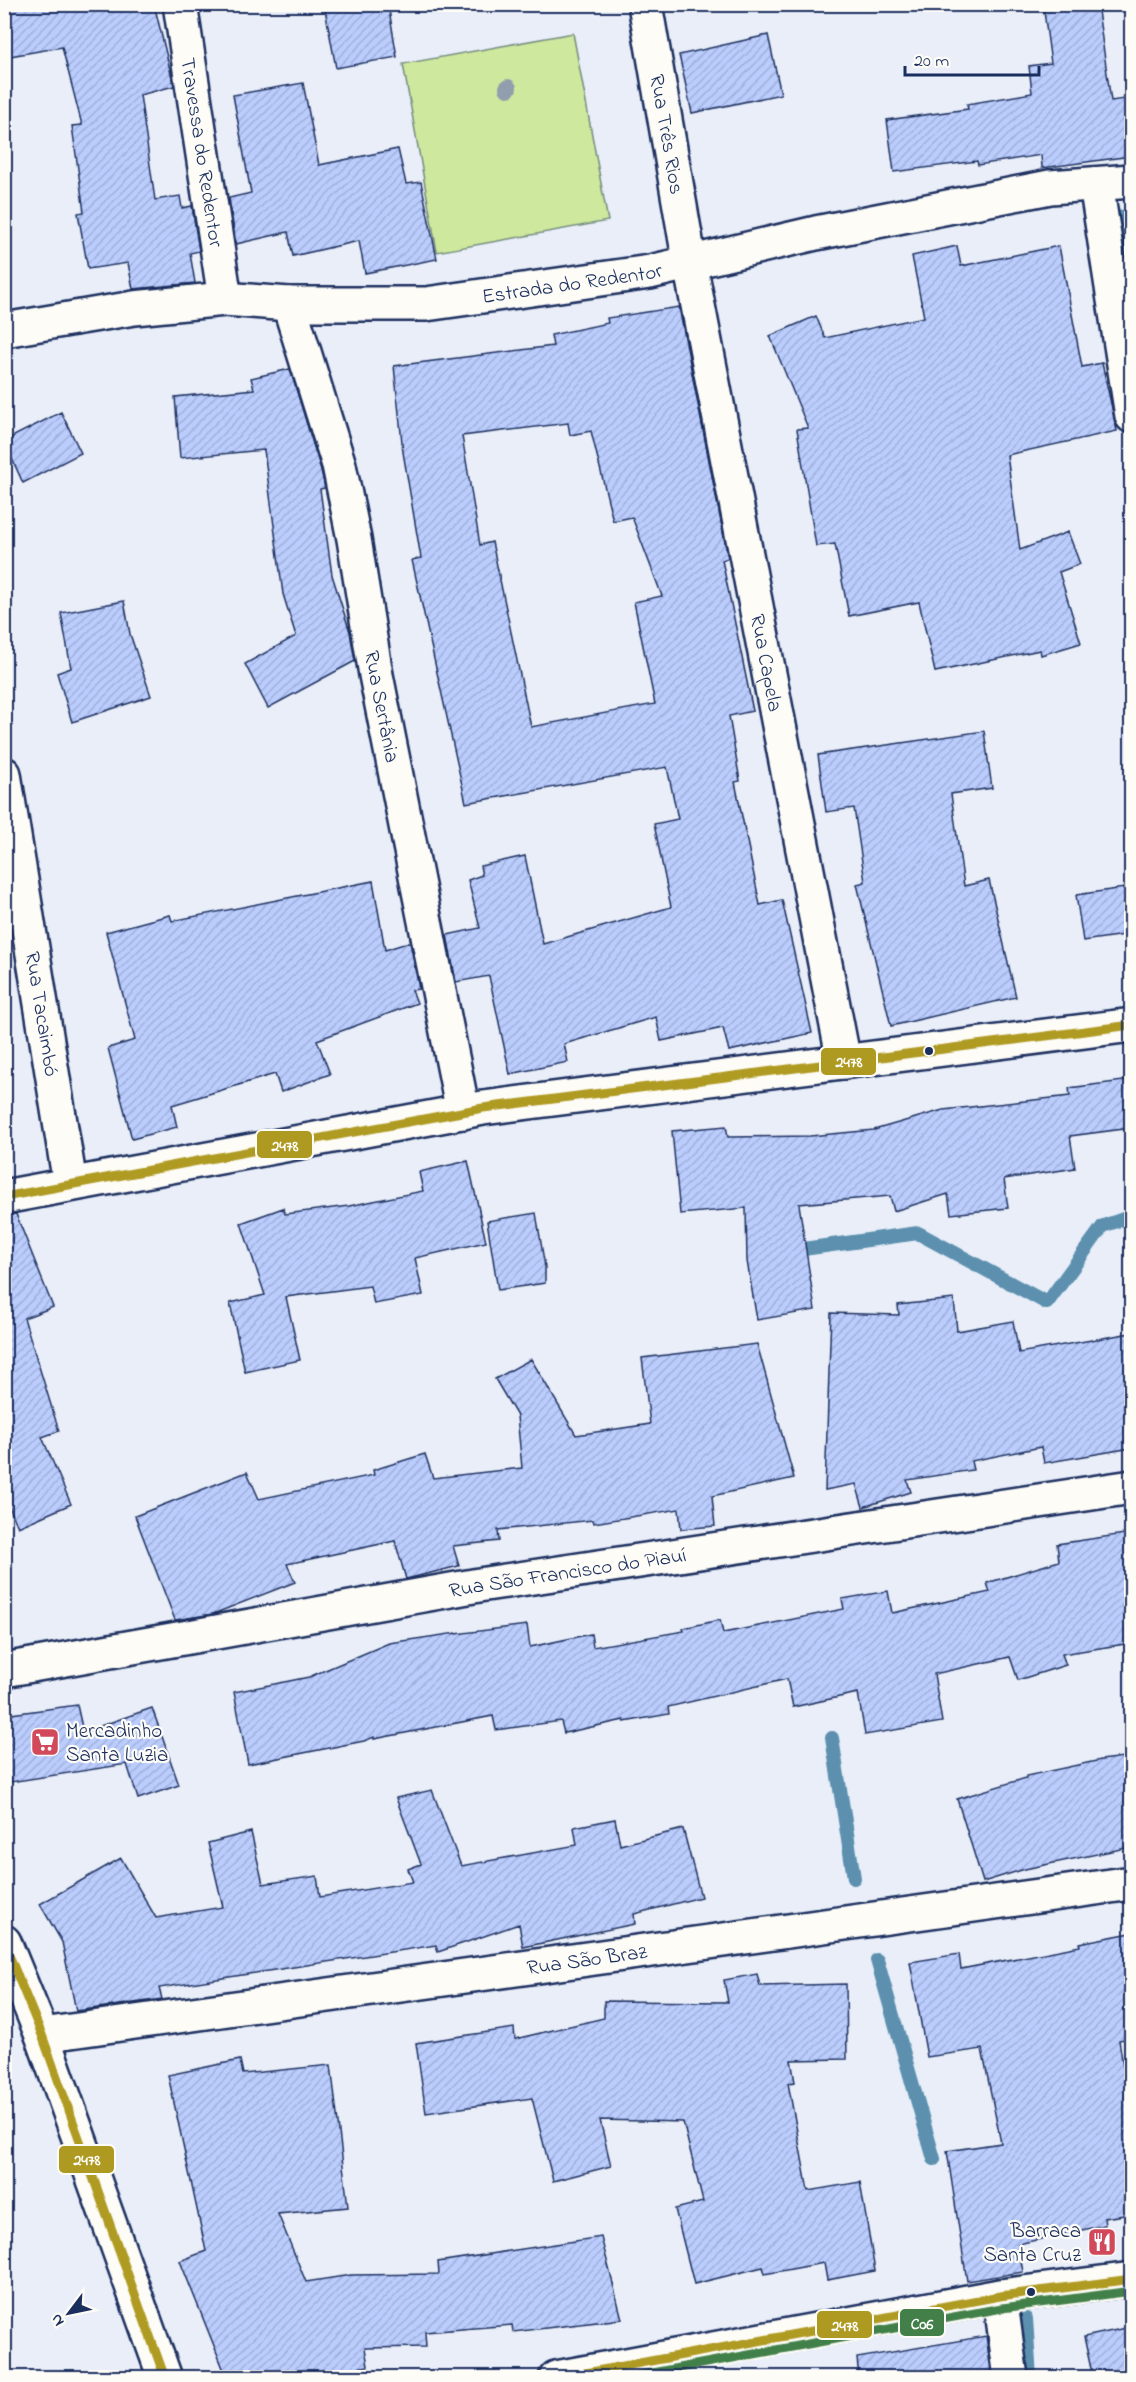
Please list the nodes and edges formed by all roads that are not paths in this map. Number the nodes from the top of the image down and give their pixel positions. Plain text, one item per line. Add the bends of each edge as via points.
1 (180, 4) edge
2 (645, 4) edge
3 (1131, 181) edge
4 (1096, 184) junction
5 (690, 264) junction
6 (225, 299) junction
7 (289, 304) junction
8 (4, 330) edge
9 (1131, 416) edge
10 (4, 774) edge
11 (1131, 1025) edge
12 (844, 1062) junction
13 (463, 1112) junction
14 (70, 1184) junction
15 (4, 1197) edge
16 (1131, 1487) edge
17 (4, 1670) edge
18 (1131, 1883) edge
19 (4, 1942) edge
20 (42, 2035) junction
21 (1131, 2279) edge
22 (1000, 2296) junction
23 (637, 2370) edge
24 (165, 2378) edge
25 (556, 2378) edge
26 (1011, 2378) edge

1 - 6 street, Travessa do Redentor
2 - 5 street, Rua Três Rios
3 - 4 street, Estrada do Redentor
4 - 5 street, Estrada do Redentor via 1050,187 916,213
4 - 9 street
5 - 7 street, Estrada do Redentor via 426,304
5 - 12 street, Rua Capela
6 - 7 street, Estrada do Redentor
6 - 8 street, Estrada do Redentor via 135,308
7 - 13 street, Rua Sertânia via 339,465 376,675
10 - 14 street, Rua Tacaimbó
11 - 12 street
12 - 13 street
13 - 14 street
14 - 15 street
16 - 17 street, Rua São Francisco do Piauí via 479,1585
18 - 20 street, Rua São Braz
19 - 20 street
20 - 24 street
21 - 22 street
22 - 23 street
22 - 26 street
23 - 25 street

